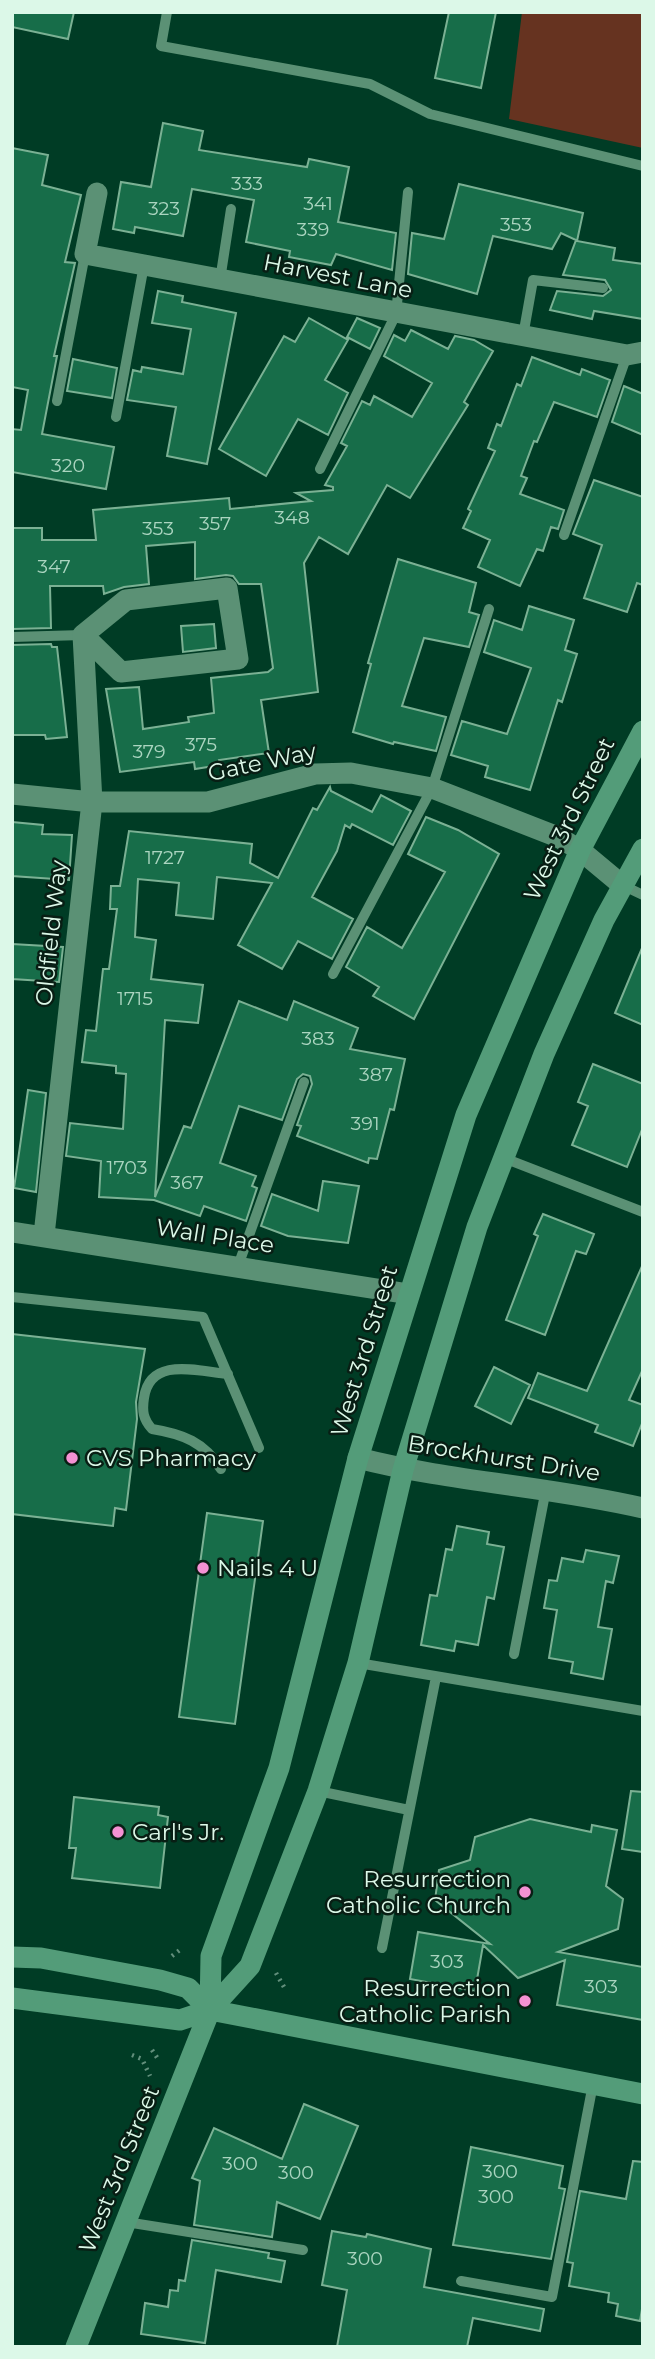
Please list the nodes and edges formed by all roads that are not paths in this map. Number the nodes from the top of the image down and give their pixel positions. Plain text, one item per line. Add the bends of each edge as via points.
1 (167, 12) edge
2 (643, 166) edge
3 (408, 192) dead end
4 (97, 193) dead end
5 (231, 209) dead end
6 (85, 254) junction
7 (144, 265) junction
8 (220, 280) junction
9 (603, 288) dead end
10 (396, 314) junction
11 (523, 336) junction
12 (635, 353) edge
13 (57, 401) dead end
14 (116, 417) dead end
15 (320, 469) dead end
16 (564, 535) dead end
17 (489, 609) dead end
18 (83, 635) junction
19 (12, 637) edge
20 (643, 731) edge
21 (432, 788) junction
22 (12, 794) edge
23 (92, 802) junction
24 (643, 849) edge
25 (580, 850) junction
26 (622, 885) junction
27 (643, 895) edge
28 (334, 974) dead end
29 (304, 1082) dead end
30 (504, 1158) junction
31 (643, 1212) edge
32 (12, 1232) edge
33 (44, 1235) junction
34 (238, 1266) junction
35 (409, 1294) junction
36 (12, 1297) edge
37 (228, 1374) junction
38 (259, 1448) dead end
39 (358, 1458) junction
40 (221, 1469) dead end
41 (403, 1470) junction
42 (546, 1489) junction
43 (643, 1508) edge
44 (514, 1654) dead end
45 (358, 1663) junction
46 (436, 1677) junction
47 (643, 1711) edge
48 (318, 1791) junction
49 (408, 1810) junction
50 (382, 1948) dead end
51 (12, 1957) edge
52 (12, 1998) edge
53 (210, 2010) junction
54 (593, 2084) junction
55 (643, 2094) edge
56 (125, 2222) junction
57 (303, 2249) dead end
58 (461, 2281) dead end
59 (76, 2347) edge

1 - 2 lane via 161,46 370,84 430,114
3 - 10 lane
4 - 6 street
5 - 8 lane
6 - 7 street, Harvest Lane
6 - 13 lane
7 - 8 street, Harvest Lane
7 - 14 lane
8 - 10 street, Harvest Lane
9 - 11 lane via 533,280
10 - 11 street, Harvest Lane
10 - 15 lane
11 - 12 street, Harvest Lane
12 - 16 lane
17 - 21 lane
18 - 18 street via 126,600 228,588 238,659 121,672
18 - 19 lane
18 - 23 street, Oldfield Way
20 - 25 main road, West 3rd Street
21 - 23 street, Gate Way via 351,773 315,774 208,802
21 - 25 street, Gate Way via 558,836
21 - 28 lane
22 - 23 street, Gate Way
23 - 33 street, Oldfield Way
24 - 26 main road, West 3rd Street
25 - 26 street, Gate Way
25 - 35 main road, West 3rd Street via 466,1115
26 - 27 lane
26 - 30 main road, West 3rd Street via 544,1054
29 - 34 lane
30 - 31 lane
30 - 41 main road, West 3rd Street via 473,1240
32 - 33 street, Wall Place
33 - 34 street, Wall Place
34 - 35 street, Wall Place
35 - 39 main road, West 3rd Street
36 - 37 lane via 203,1317
37 - 38 lane
37 - 40 lane via 176,1368 153,1376 146,1385 142,1410 152,1429 196,1441
39 - 41 street, Brockhurst Drive
39 - 53 main road, West 3rd Street via 279,1768 211,1956
41 - 42 street, Brockhurst Drive
41 - 45 main road, West 3rd Street
42 - 43 street, Brockhurst Drive
42 - 44 lane
45 - 46 lane
45 - 48 main road, West 3rd Street
46 - 47 lane
46 - 49 lane
48 - 49 lane
48 - 53 main road, West 3rd Street via 250,1966
49 - 50 lane
51 - 53 main road via 160,1980 188,1988
52 - 53 main road via 180,2020
53 - 54 main road
53 - 56 main road, West 3rd Street
54 - 55 main road
54 - 58 lane via 552,2297
56 - 57 lane
56 - 59 main road, West 3rd Street

